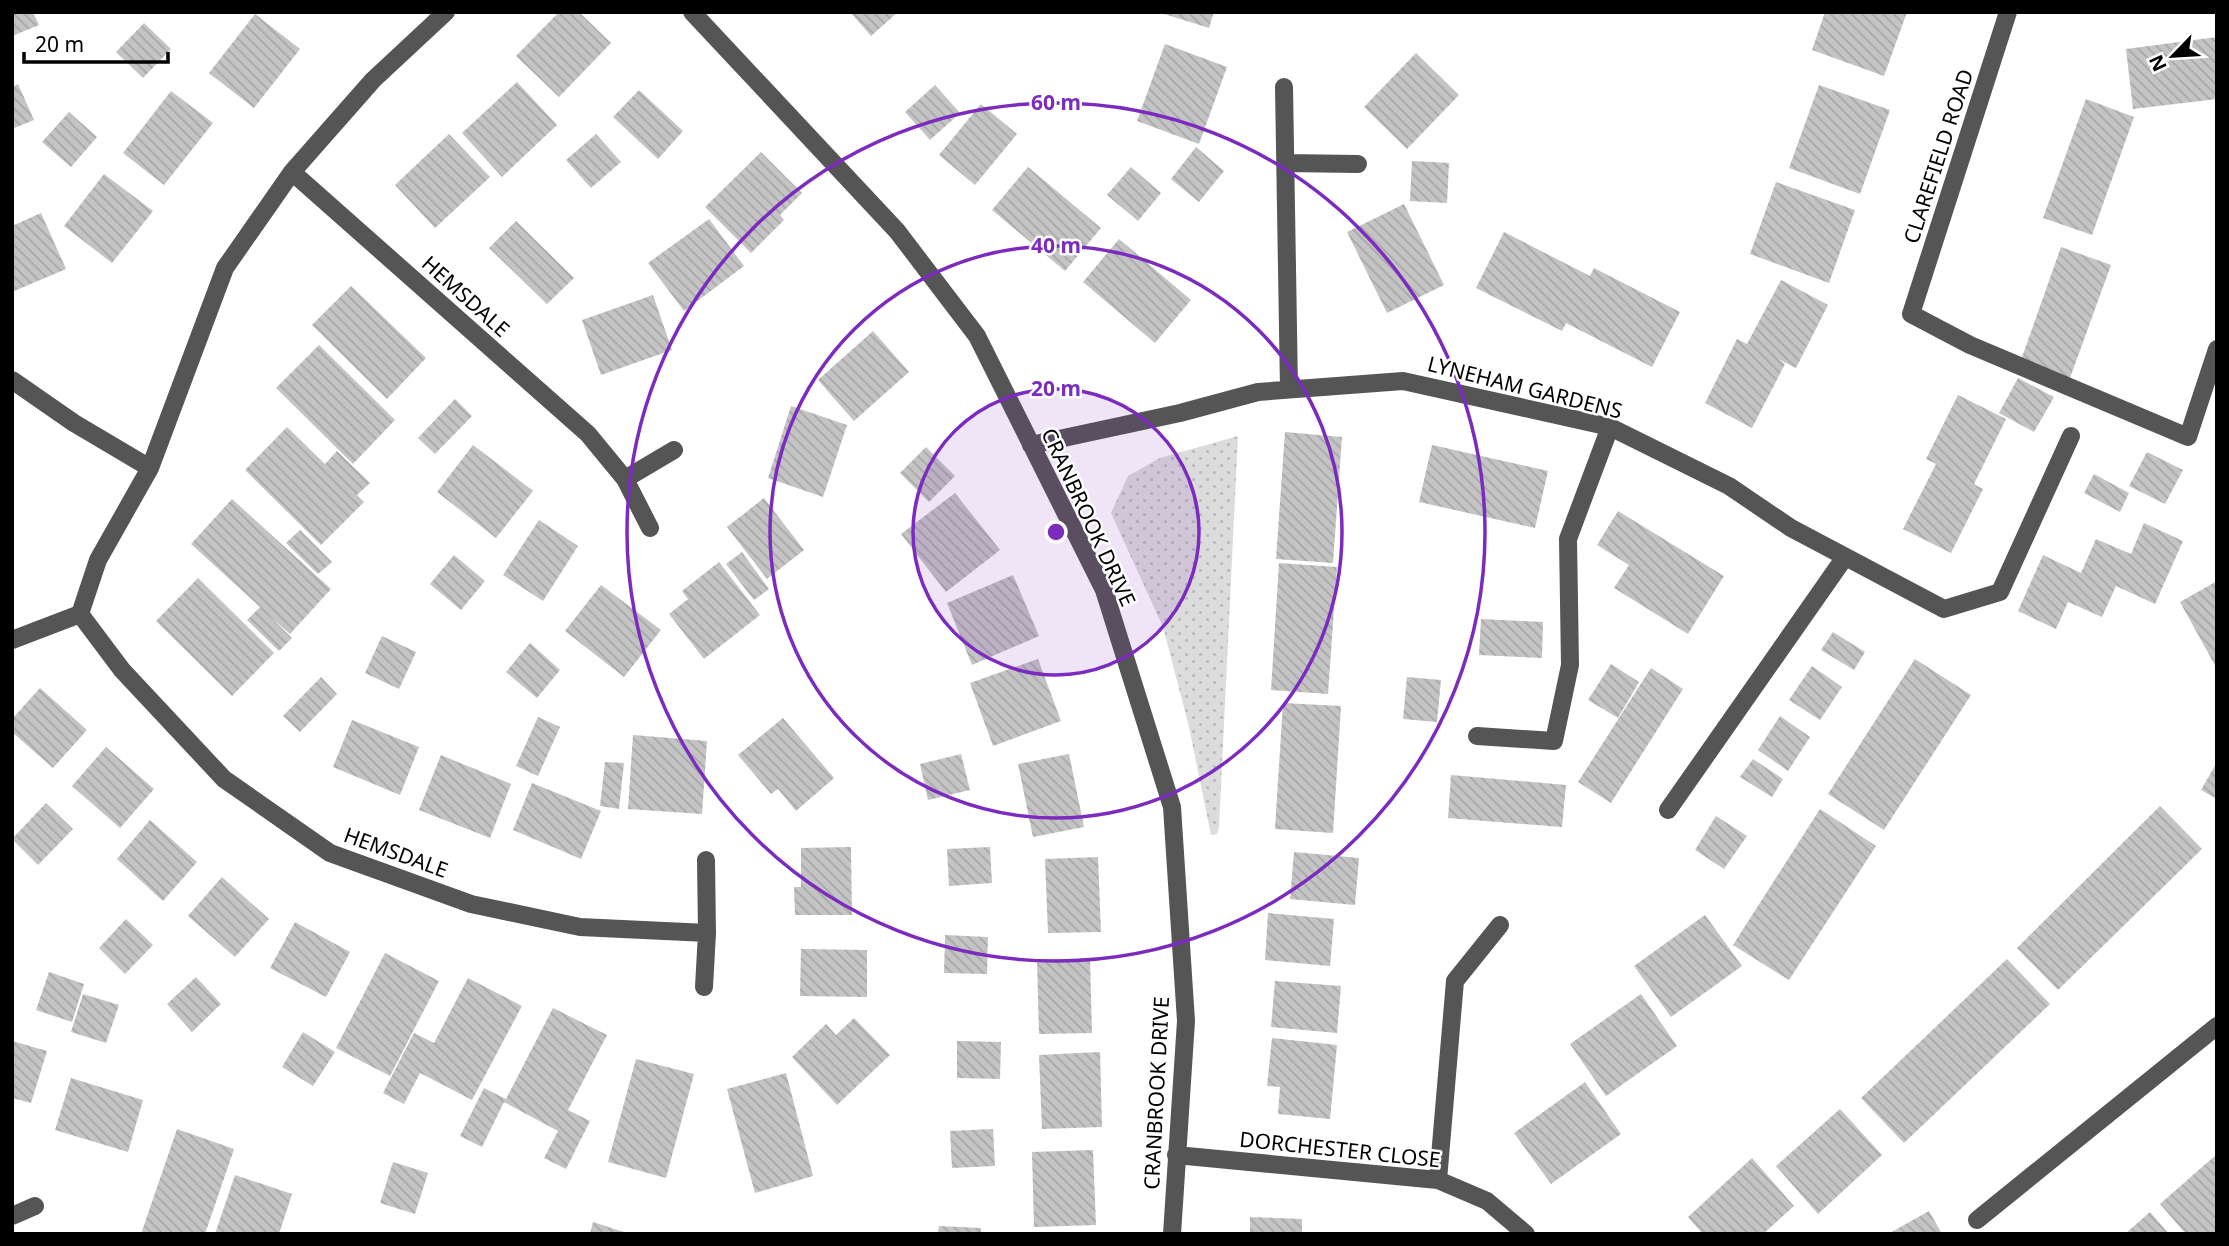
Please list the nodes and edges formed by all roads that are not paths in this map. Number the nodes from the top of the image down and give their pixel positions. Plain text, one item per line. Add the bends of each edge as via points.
1 (446, 12) edge
2 (692, 12) edge
3 (2008, 12) edge
4 (1284, 87) dead end
5 (1285, 163) junction
6 (1358, 164) dead end
7 (292, 172) junction
8 (2217, 349) edge
9 (12, 380) edge
10 (1289, 388) junction
11 (1610, 427) junction
12 (2071, 436) dead end
13 (1031, 445) junction
14 (674, 450) dead end
15 (150, 468) junction
16 (625, 480) junction
17 (650, 528) dead end
18 (1845, 557) junction
19 (80, 614) junction
20 (12, 640) edge
21 (1477, 736) dead end
22 (1668, 810) dead end
23 (706, 860) dead end
24 (1500, 925) dead end
25 (707, 933) junction
26 (704, 987) dead end
27 (2217, 1026) edge
28 (1176, 1155) junction
29 (1438, 1180) junction
30 (34, 1206) dead end
31 (12, 1216) edge
32 (1977, 1220) dead end
33 (1172, 1234) edge
34 (1526, 1234) edge

1 - 7 street via 373,80
2 - 13 street, CRANBROOK DRIVE via 897,230 976,337
3 - 8 street, CLAREFIELD ROAD via 1911,314 1970,345 2188,437
4 - 5 street
5 - 6 street
5 - 10 street
7 - 15 street via 225,268
7 - 16 street, HEMSDALE via 587,434
9 - 15 street
10 - 11 street, LYNEHAM GARDENS via 1403,381
10 - 13 street, LYNEHAM GARDENS
11 - 18 street, LYNEHAM GARDENS via 1729,486
11 - 21 street via 1568,539 1570,665 1554,741
12 - 18 street, LYNEHAM GARDENS via 2000,592 1944,609
13 - 28 street, CRANBROOK DRIVE via 1104,590 1172,807 1186,1021
14 - 16 street
15 - 19 street via 98,560
16 - 17 street, HEMSDALE
18 - 22 street
19 - 20 street
19 - 25 street, HEMSDALE via 122,670 224,779 330,853 471,904 580,927
23 - 25 street
24 - 29 street via 1455,981
25 - 26 street
27 - 32 street
28 - 29 street, DORCHESTER CLOSE
28 - 33 street, CRANBROOK DRIVE
29 - 34 street, DORCHESTER CLOSE via 1487,1201
30 - 31 street

